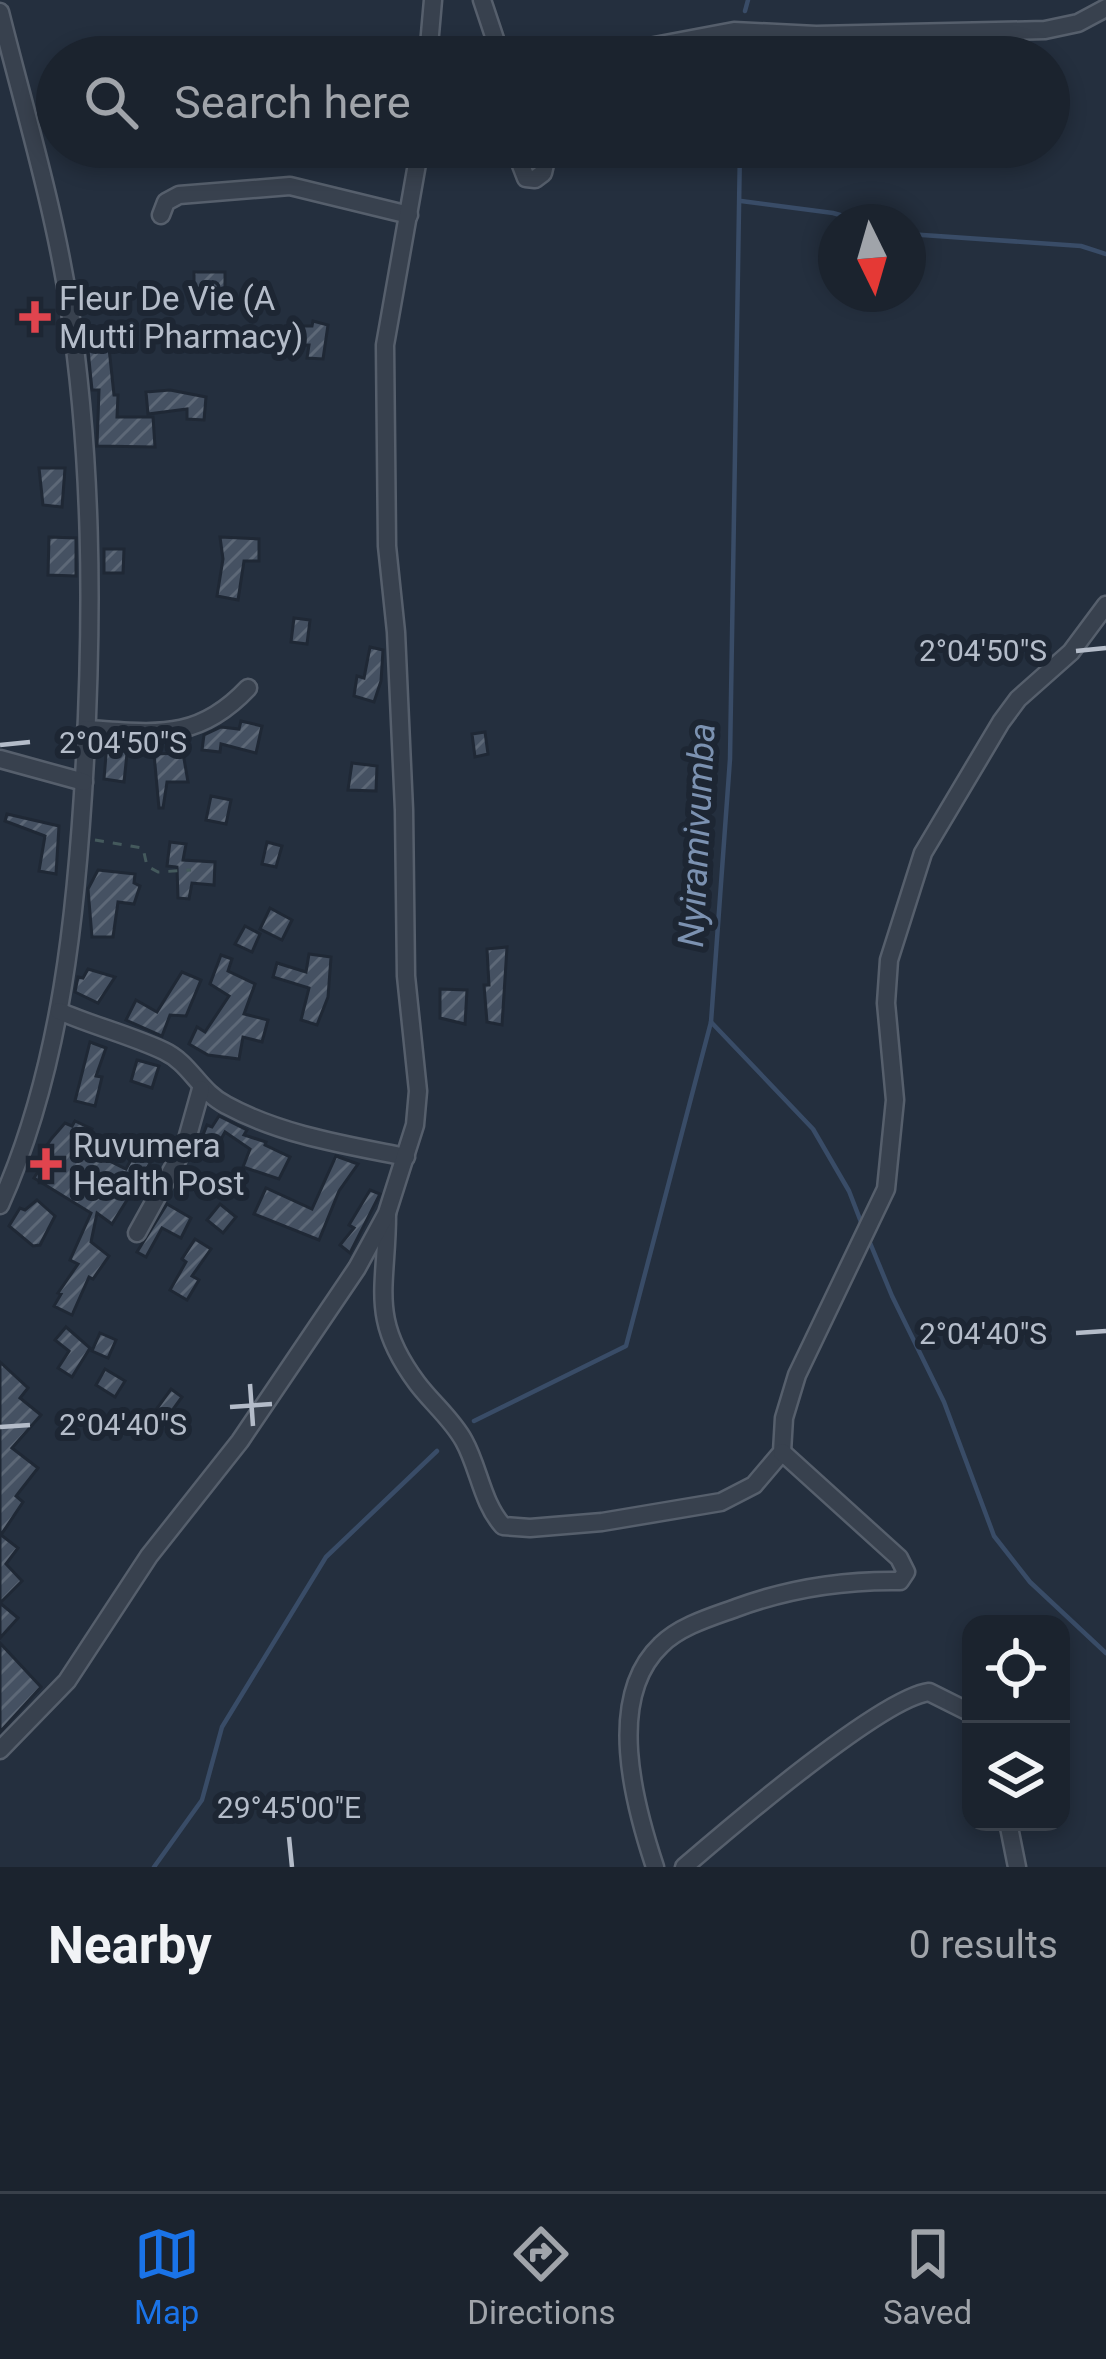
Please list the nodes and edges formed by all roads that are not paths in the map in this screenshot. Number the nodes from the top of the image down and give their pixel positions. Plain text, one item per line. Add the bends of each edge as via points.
1 (433, 0) edge
2 (482, 0) edge
3 (1106, 8) edge
4 (0, 12) edge
5 (430, 36) edge
6 (494, 36) edge
7 (707, 36) edge
8 (36, 163) edge
9 (37, 168) edge
10 (417, 168) edge
11 (522, 168) edge
12 (544, 168) edge
13 (161, 214) dead end
14 (409, 215) junction
15 (1106, 605) edge
16 (248, 688) dead end
17 (86, 729) junction
18 (0, 759) edge
19 (84, 782) junction
20 (59, 1012) junction
21 (201, 1089) junction
22 (406, 1156) junction
23 (0, 1204) edge
24 (387, 1213) junction
25 (137, 1233) dead end
26 (782, 1452) junction
27 (962, 1708) edge
28 (0, 1750) edge
29 (1010, 1831) edge
30 (655, 1867) edge
31 (684, 1867) edge
32 (1017, 1867) edge

1 - 5 street
2 - 6 street
3 - 7 street via 1045,30
4 - 8 street
9 - 17 street via 69,301 80,391 89,499
10 - 14 street
11 - 12 street via 535,179
13 - 14 street via 179,194 290,186
14 - 22 street via 386,345 387,546 418,1090
15 - 26 street via 1071,652 1018,699 922,853 889,960 895,1100 886,1189 797,1375
16 - 17 street via 224,714 191,728
17 - 19 street
18 - 19 street
19 - 20 street
20 - 21 street via 166,1052
20 - 23 street
21 - 22 street via 306,1135
21 - 25 street via 185,1147
22 - 24 street
24 - 26 street via 387,1334 463,1439 503,1526 602,1522 721,1502 754,1485
24 - 28 street via 240,1441 149,1556 67,1681
26 - 30 street via 906,1572 900,1581 776,1594 696,1623 647,1659 628,1733 637,1810
27 - 31 street via 929,1692 910,1697
29 - 32 street

